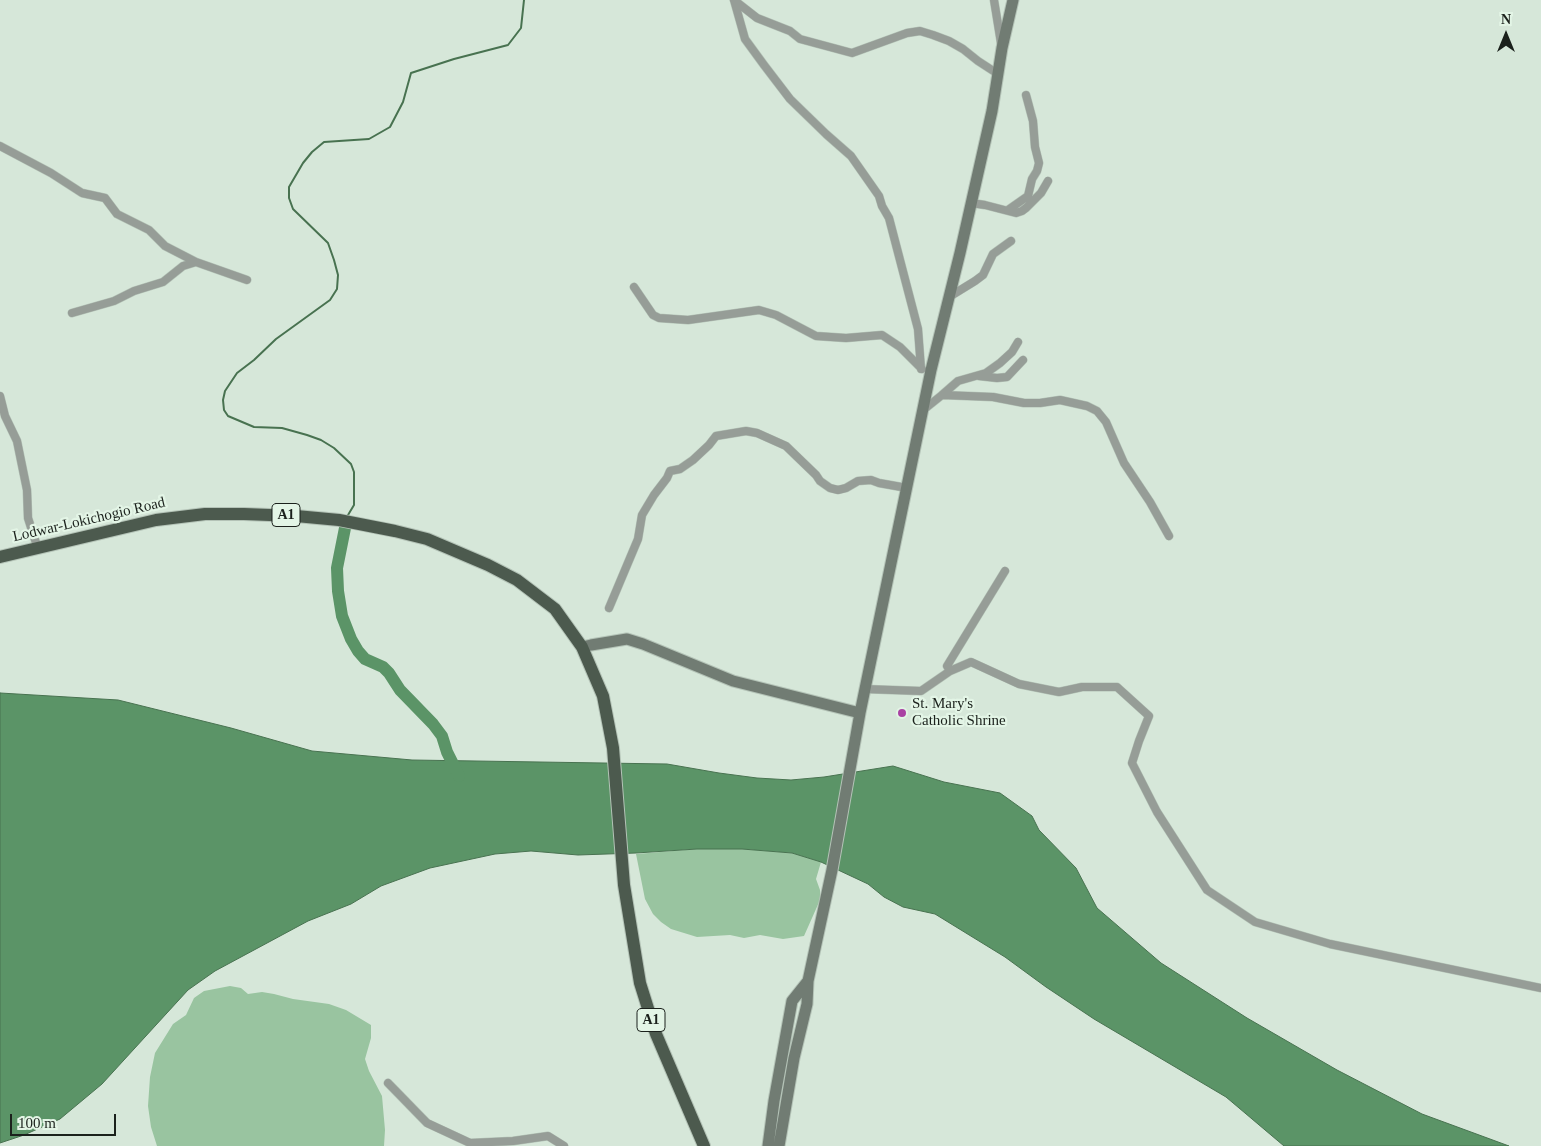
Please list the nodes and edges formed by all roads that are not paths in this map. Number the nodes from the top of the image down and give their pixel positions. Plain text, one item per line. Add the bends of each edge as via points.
1 (734, 0) edge
2 (994, 0) edge
3 (1013, 0) edge
4 (1002, 48) junction
5 (998, 74) junction
6 (1026, 95) dead end
7 (0, 146) edge
8 (1048, 181) dead end
9 (972, 203) junction
10 (1008, 210) junction
11 (1011, 241) dead end
12 (196, 262) junction
13 (247, 280) dead end
14 (634, 287) dead end
15 (949, 297) junction
16 (72, 313) dead end
17 (1018, 342) dead end
18 (1023, 360) dead end
19 (926, 369) junction
20 (977, 376) junction
21 (942, 395) junction
22 (0, 396) edge
23 (922, 411) junction
24 (906, 488) junction
25 (1169, 536) dead end
26 (38, 549) junction
27 (0, 557) edge
28 (1005, 571) dead end
29 (608, 608) dead end
30 (582, 648) junction
31 (950, 671) junction
32 (864, 689) junction
33 (860, 713) junction
34 (808, 980) junction
35 (1541, 988) edge
36 (388, 1083) dead end
37 (564, 1146) edge
38 (704, 1146) edge
39 (768, 1146) edge
40 (779, 1146) edge

1 - 5 street via 757,18 790,31 800,39 852,53 920,31 949,41
1 - 19 street via 745,39 754,52 790,99 851,156 879,196 890,218
2 - 4 street
3 - 4 main road
4 - 5 main road
5 - 9 main road
6 - 10 street via 1039,163 1028,196
7 - 12 street via 82,193 106,198 117,214 149,230 165,246
8 - 10 street via 1026,208 1016,213
9 - 10 street
9 - 15 main road
11 - 15 street via 993,254 983,275
12 - 13 street
12 - 16 street via 183,266 163,282
14 - 19 street via 659,318 688,320 759,310 776,315 816,336 882,335
15 - 19 main road
17 - 20 street via 1000,363
18 - 20 street via 1007,377
19 - 23 main road
20 - 21 street via 958,381
21 - 23 street
21 - 25 street via 993,397 1024,403 1060,400 1097,411
22 - 26 street via 17,441 27,490 28,518
23 - 24 main road
24 - 29 street via 870,480 858,481 838,490 830,488 780,443 746,431 716,436 693,460 680,469 670,471 654,494 642,515 638,539
24 - 32 main road
26 - 27 highway, Lodwar-Lokichogio Road / A1
26 - 30 highway, Lodwar-Lokichogio Road / A1 via 183,516 254,514 339,520 436,543 488,565 555,609
28 - 31 street via 947,666
30 - 33 main road via 627,639 733,680
30 - 38 highway, A1 via 603,696 613,748 624,885 640,984 656,1034
31 - 32 street via 921,691
31 - 35 street via 971,662 1019,684 1059,692 1082,687 1117,687 1150,716 1132,763 1157,812 1208,890 1255,922 1330,944
32 - 33 main road
33 - 34 main road via 832,870
34 - 39 main road via 792,1001
34 - 40 main road via 807,1004
36 - 37 street via 427,1123 470,1143 548,1136

